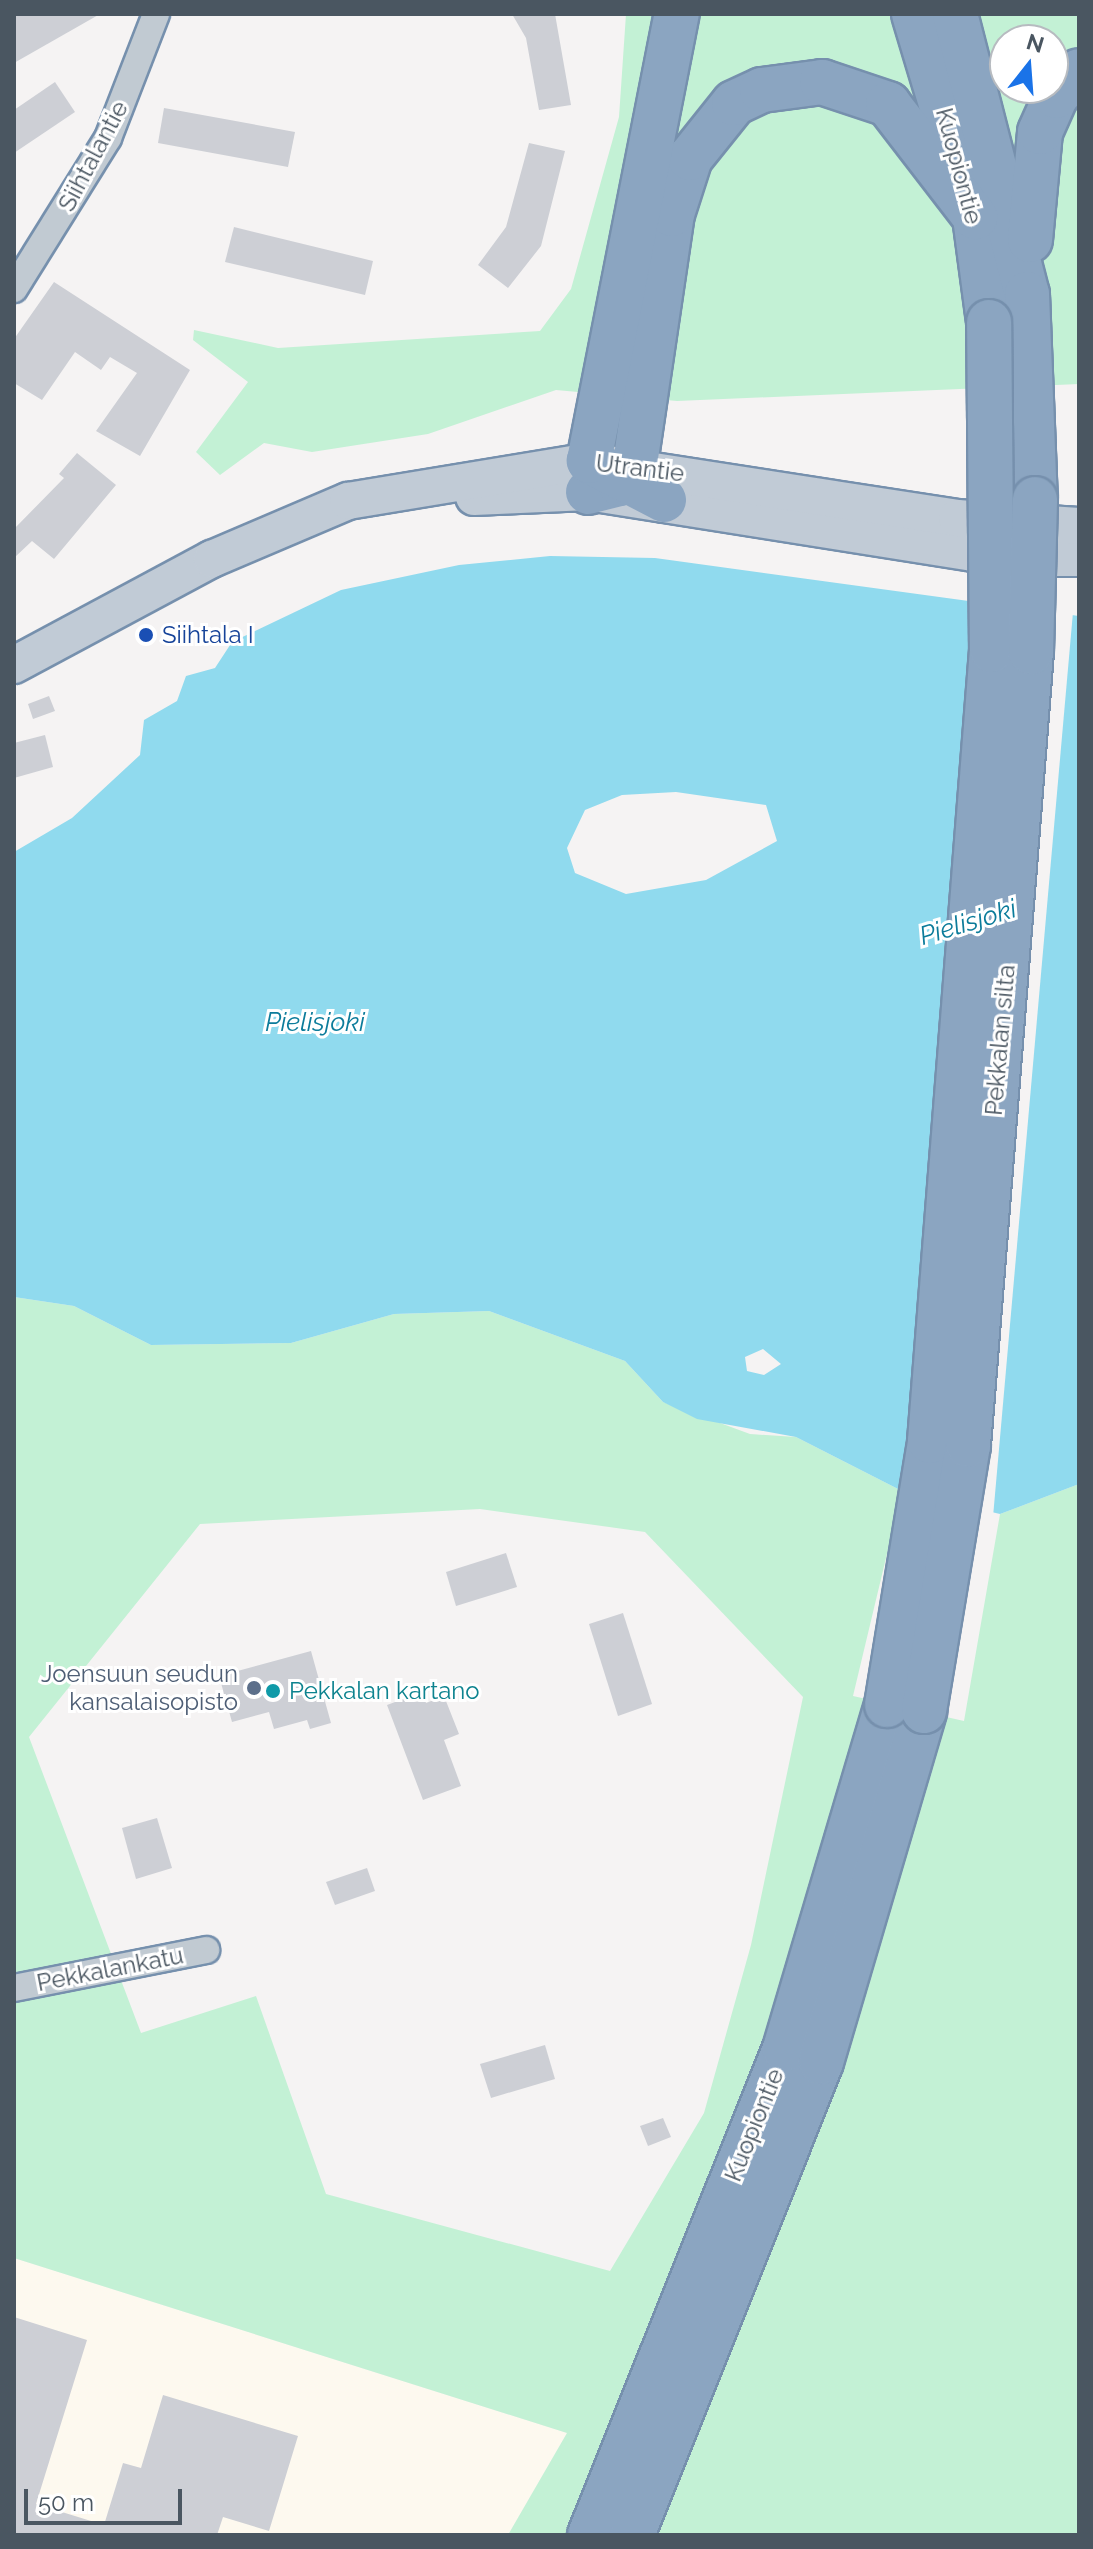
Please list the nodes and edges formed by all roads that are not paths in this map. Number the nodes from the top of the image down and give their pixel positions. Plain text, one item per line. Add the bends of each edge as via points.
1 (156, 14) edge
2 (677, 14) edge
3 (914, 14) edge
4 (955, 14) edge
5 (1079, 71) edge
6 (975, 217) junction
7 (14, 289) edge
8 (1015, 311) junction
9 (608, 475) junction
10 (664, 500) joint
11 (1079, 526) edge
12 (1079, 558) edge
13 (14, 665) edge
14 (906, 1708) joint
15 (206, 1950) dead end
16 (14, 1988) edge
17 (664, 2394) junction
18 (561, 2535) edge
19 (590, 2535) edge
20 (632, 2535) edge
21 (662, 2535) edge

1 - 7 street, Siihtalantie via 108,138
2 - 9 highway
3 - 6 highway, Kuopiontie
4 - 8 highway, Kuopiontie
5 - 8 highway via 1056,96 1040,132
6 - 8 highway, Kuopiontie
6 - 9 highway via 888,104 822,82 762,90 734,103 690,158
8 - 14 highway, Pekkalan silta, bridge via 1036,406 1031,652 968,1445
9 - 10 highway
9 - 11 main road, Utrantie via 928,514
9 - 13 main road, Utrantie via 348,501 212,559
10 - 12 main road, Utrantie via 928,547
14 - 17 highway, Kuopiontie via 821,2062
15 - 16 street, Pekkalankatu
17 - 18 highway
17 - 19 highway, Kuopiontie
17 - 20 highway, Kuopiontie
17 - 21 highway

